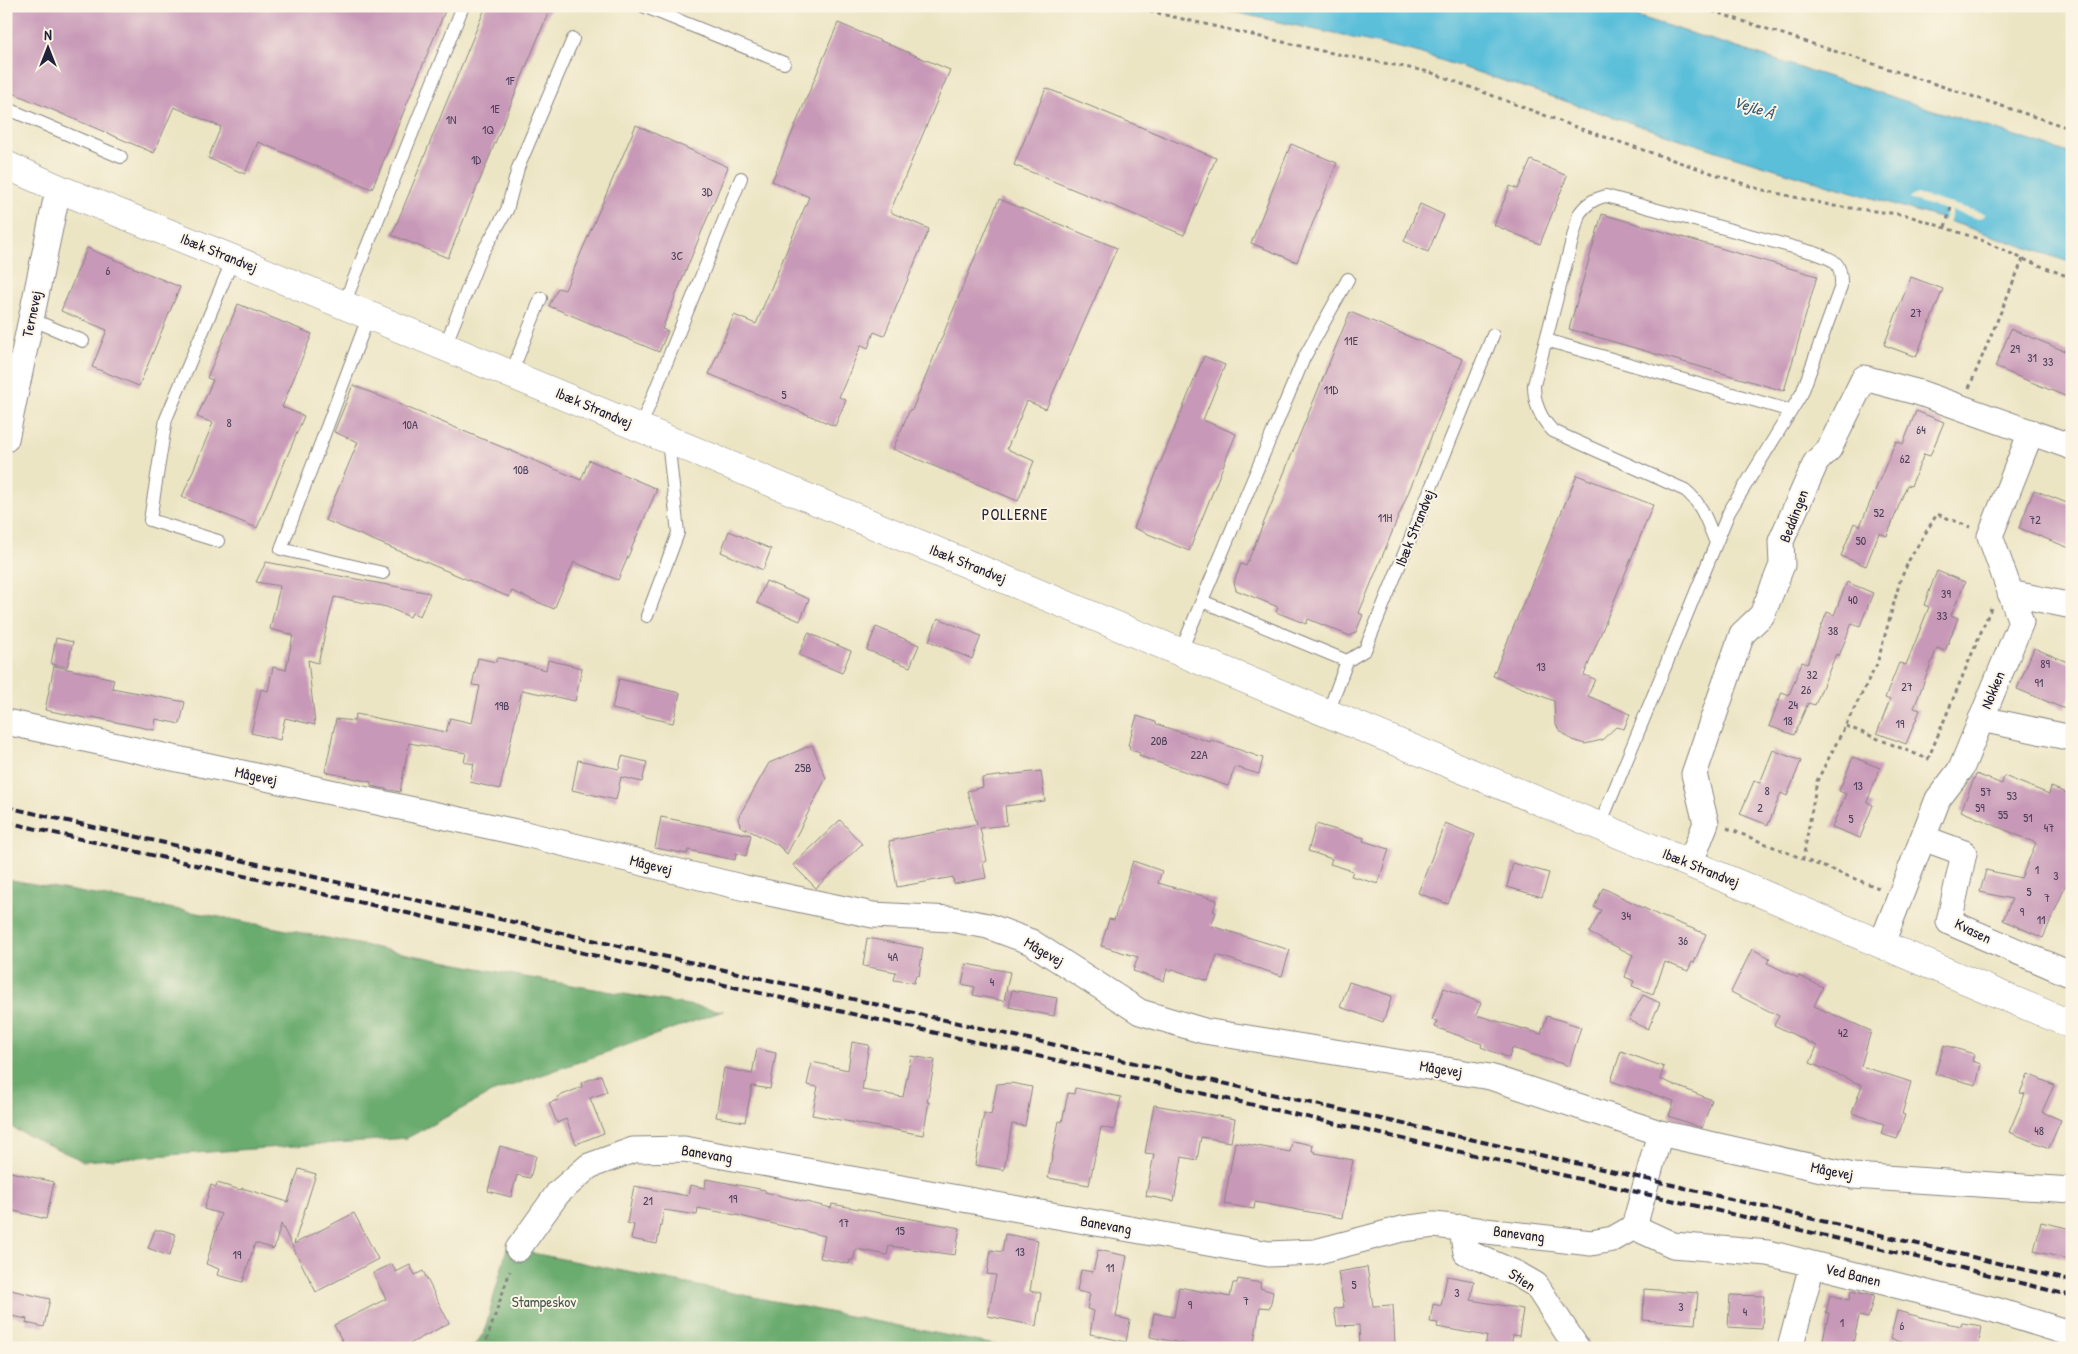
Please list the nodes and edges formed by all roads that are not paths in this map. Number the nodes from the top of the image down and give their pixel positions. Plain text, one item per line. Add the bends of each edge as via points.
1 (463, 6) edge
2 (643, 6) edge
3 (574, 39) dead end
4 (784, 63) dead end
5 (6, 108) edge
6 (121, 157) dead end
7 (6, 165) edge
8 (741, 178) dead end
9 (62, 190) junction
10 (233, 259) junction
11 (1348, 280) dead end
12 (541, 298) dead end
13 (344, 304) junction
14 (369, 315) junction
15 (31, 319) junction
16 (1493, 335) dead end
17 (1546, 340) junction
18 (83, 341) dead end
19 (445, 346) junction
20 (511, 374) junction
21 (1791, 411) junction
22 (640, 428) junction
23 (2031, 432) junction
24 (6, 438) edge
25 (668, 440) junction
26 (2072, 447) edge
27 (218, 541) dead end
28 (1716, 543) junction
29 (383, 573) dead end
30 (2010, 593) junction
31 (1202, 601) junction
32 (2072, 606) edge
33 (647, 616) dead end
34 (1180, 653) junction
35 (1347, 661) junction
36 (1328, 713) junction
37 (1981, 719) junction
38 (6, 722) edge
39 (2072, 738) edge
40 (1599, 827) junction
41 (1923, 838) junction
42 (1690, 864) junction
43 (1882, 943) junction
44 (2072, 975) edge
45 (2072, 1025) edge
46 (1660, 1133) junction
47 (2072, 1190) edge
48 (1461, 1227) junction
49 (1634, 1227) junction
50 (518, 1249) road end
51 (1812, 1265) junction
52 (2072, 1334) edge
53 (1576, 1348) edge
54 (1790, 1348) edge

1 - 13 lane
2 - 4 lane
3 - 19 lane via 518,168 508,210 481,254
5 - 6 lane
7 - 9 street, Ibæk Strandvej
8 - 22 lane
9 - 10 street, Ibæk Strandvej
9 - 15 street, Ternevej via 55,204
10 - 13 street, Ibæk Strandvej
10 - 27 lane via 166,419 150,520
11 - 31 lane via 1304,358
12 - 20 lane
13 - 14 street, Ibæk Strandvej
14 - 19 street, Ibæk Strandvej
14 - 29 lane via 281,549
15 - 18 lane
15 - 24 street, Ternevej
16 - 35 lane, Ibæk Strandvej via 1365,650
17 - 21 lane
17 - 21 lane via 1579,214 1595,199 1606,196 1815,254 1834,260 1840,269 1841,286 1802,393
17 - 28 lane via 1534,385 1536,407 1543,421 1553,432 1685,490 1702,510
19 - 20 street, Ibæk Strandvej
20 - 22 street, Ibæk Strandvej
21 - 28 lane via 1729,512
22 - 25 street, Ibæk Strandvej
23 - 26 street, Beddingen
23 - 30 street, Nokken via 1990,536
23 - 42 street, Beddingen via 1920,393 1864,378 1829,449 1816,462 1782,541 1782,565 1762,615 1742,634 1694,774 1706,823
25 - 33 lane via 678,533
25 - 34 street, Ibæk Strandvej
28 - 40 lane
30 - 32 street
30 - 37 street, Nokken via 2021,622
31 - 34 lane
31 - 35 lane
34 - 36 street, Ibæk Strandvej
35 - 36 lane
36 - 40 street, Ibæk Strandvej
37 - 39 street
37 - 41 street, Nokken via 1961,769 1938,799
38 - 46 street, Mågevej via 516,832 745,888 873,915 951,919 988,926 1031,942 1140,1012 1195,1029 1490,1077
40 - 42 street, Ibæk Strandvej
41 - 43 street, Nokken
41 - 44 street, Kvasen via 1964,853 1949,922
42 - 43 street, Ibæk Strandvej
43 - 45 street, Ibæk Strandvej
46 - 47 street, Mågevej via 1853,1176
46 - 49 street
48 - 49 street, Banevang via 1590,1243 1613,1240
48 - 50 street, Banevang via 1434,1225 1402,1229 1315,1252 1269,1254 684,1149 633,1150 589,1166 558,1193
48 - 53 street, Stien via 1466,1252 1536,1285
49 - 51 street, Ved Banen via 1673,1245 1768,1253
51 - 52 street, Ved Banen via 1995,1310
51 - 54 street

